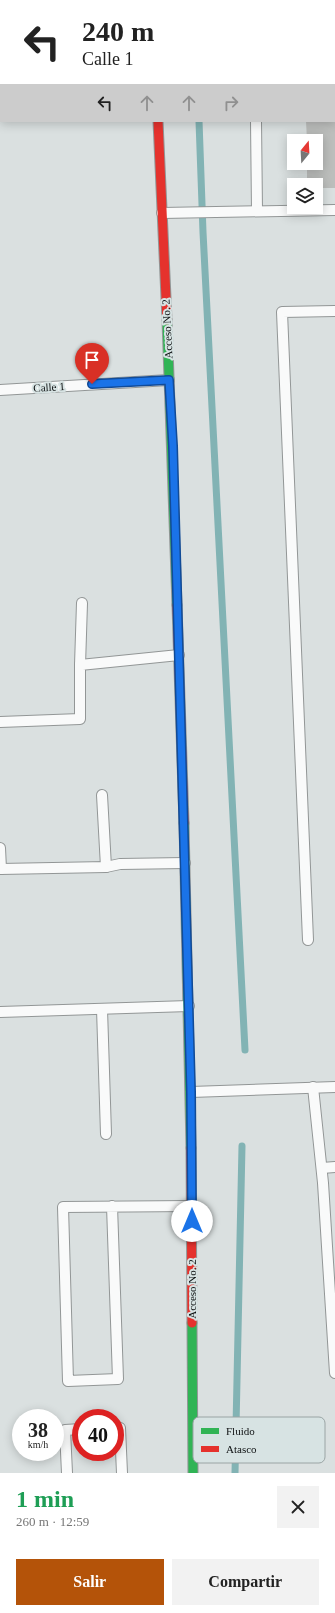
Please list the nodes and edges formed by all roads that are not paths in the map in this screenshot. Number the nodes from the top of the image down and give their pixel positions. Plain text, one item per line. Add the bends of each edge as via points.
1 (158, 122) edge
2 (256, 122) edge
3 (335, 210) edge
4 (257, 211) junction
5 (162, 213) junction
6 (335, 311) edge
7 (169, 380) junction
8 (0, 390) edge
9 (82, 603) dead end
10 (179, 655) junction
11 (80, 665) junction
12 (0, 722) edge
13 (102, 796) dead end
14 (0, 848) edge
15 (185, 863) junction
16 (106, 867) junction
17 (1, 869) edge
18 (308, 940) dead end
19 (189, 1006) junction
20 (102, 1008) junction
21 (0, 1012) edge
22 (313, 1087) junction
23 (335, 1087) edge
24 (191, 1092) junction
25 (106, 1134) dead end
26 (335, 1167) edge
27 (322, 1168) junction
28 (112, 1206) junction
29 (192, 1206) junction
30 (335, 1373) edge
31 (72, 1430) edge
32 (121, 1461) edge
33 (67, 1473) edge
34 (122, 1473) edge
35 (193, 1473) edge

1 - 5 street, Acceso No. 2
2 - 4 lane
3 - 4 lane
4 - 5 lane
5 - 7 street, Acceso No. 2
6 - 18 lane via 282,312
7 - 8 lane, Calle 1
7 - 10 street, Acceso No. 2
9 - 11 lane
10 - 11 lane
10 - 15 street, Acceso No. 2
11 - 12 lane via 80,719
13 - 16 lane
14 - 17 lane
15 - 16 lane via 120,864
15 - 19 street, Acceso No. 2
16 - 17 lane
19 - 20 lane
19 - 24 street, Acceso No. 2
20 - 21 lane
20 - 25 lane
22 - 23 lane
22 - 24 lane
22 - 27 lane
24 - 29 street, Acceso No. 2
26 - 27 lane
27 - 30 lane
28 - 28 lane via 118,1380 68,1381 63,1206
28 - 29 lane
29 - 35 street, Acceso No. 2
31 - 33 lane via 65,1430
32 - 34 lane

